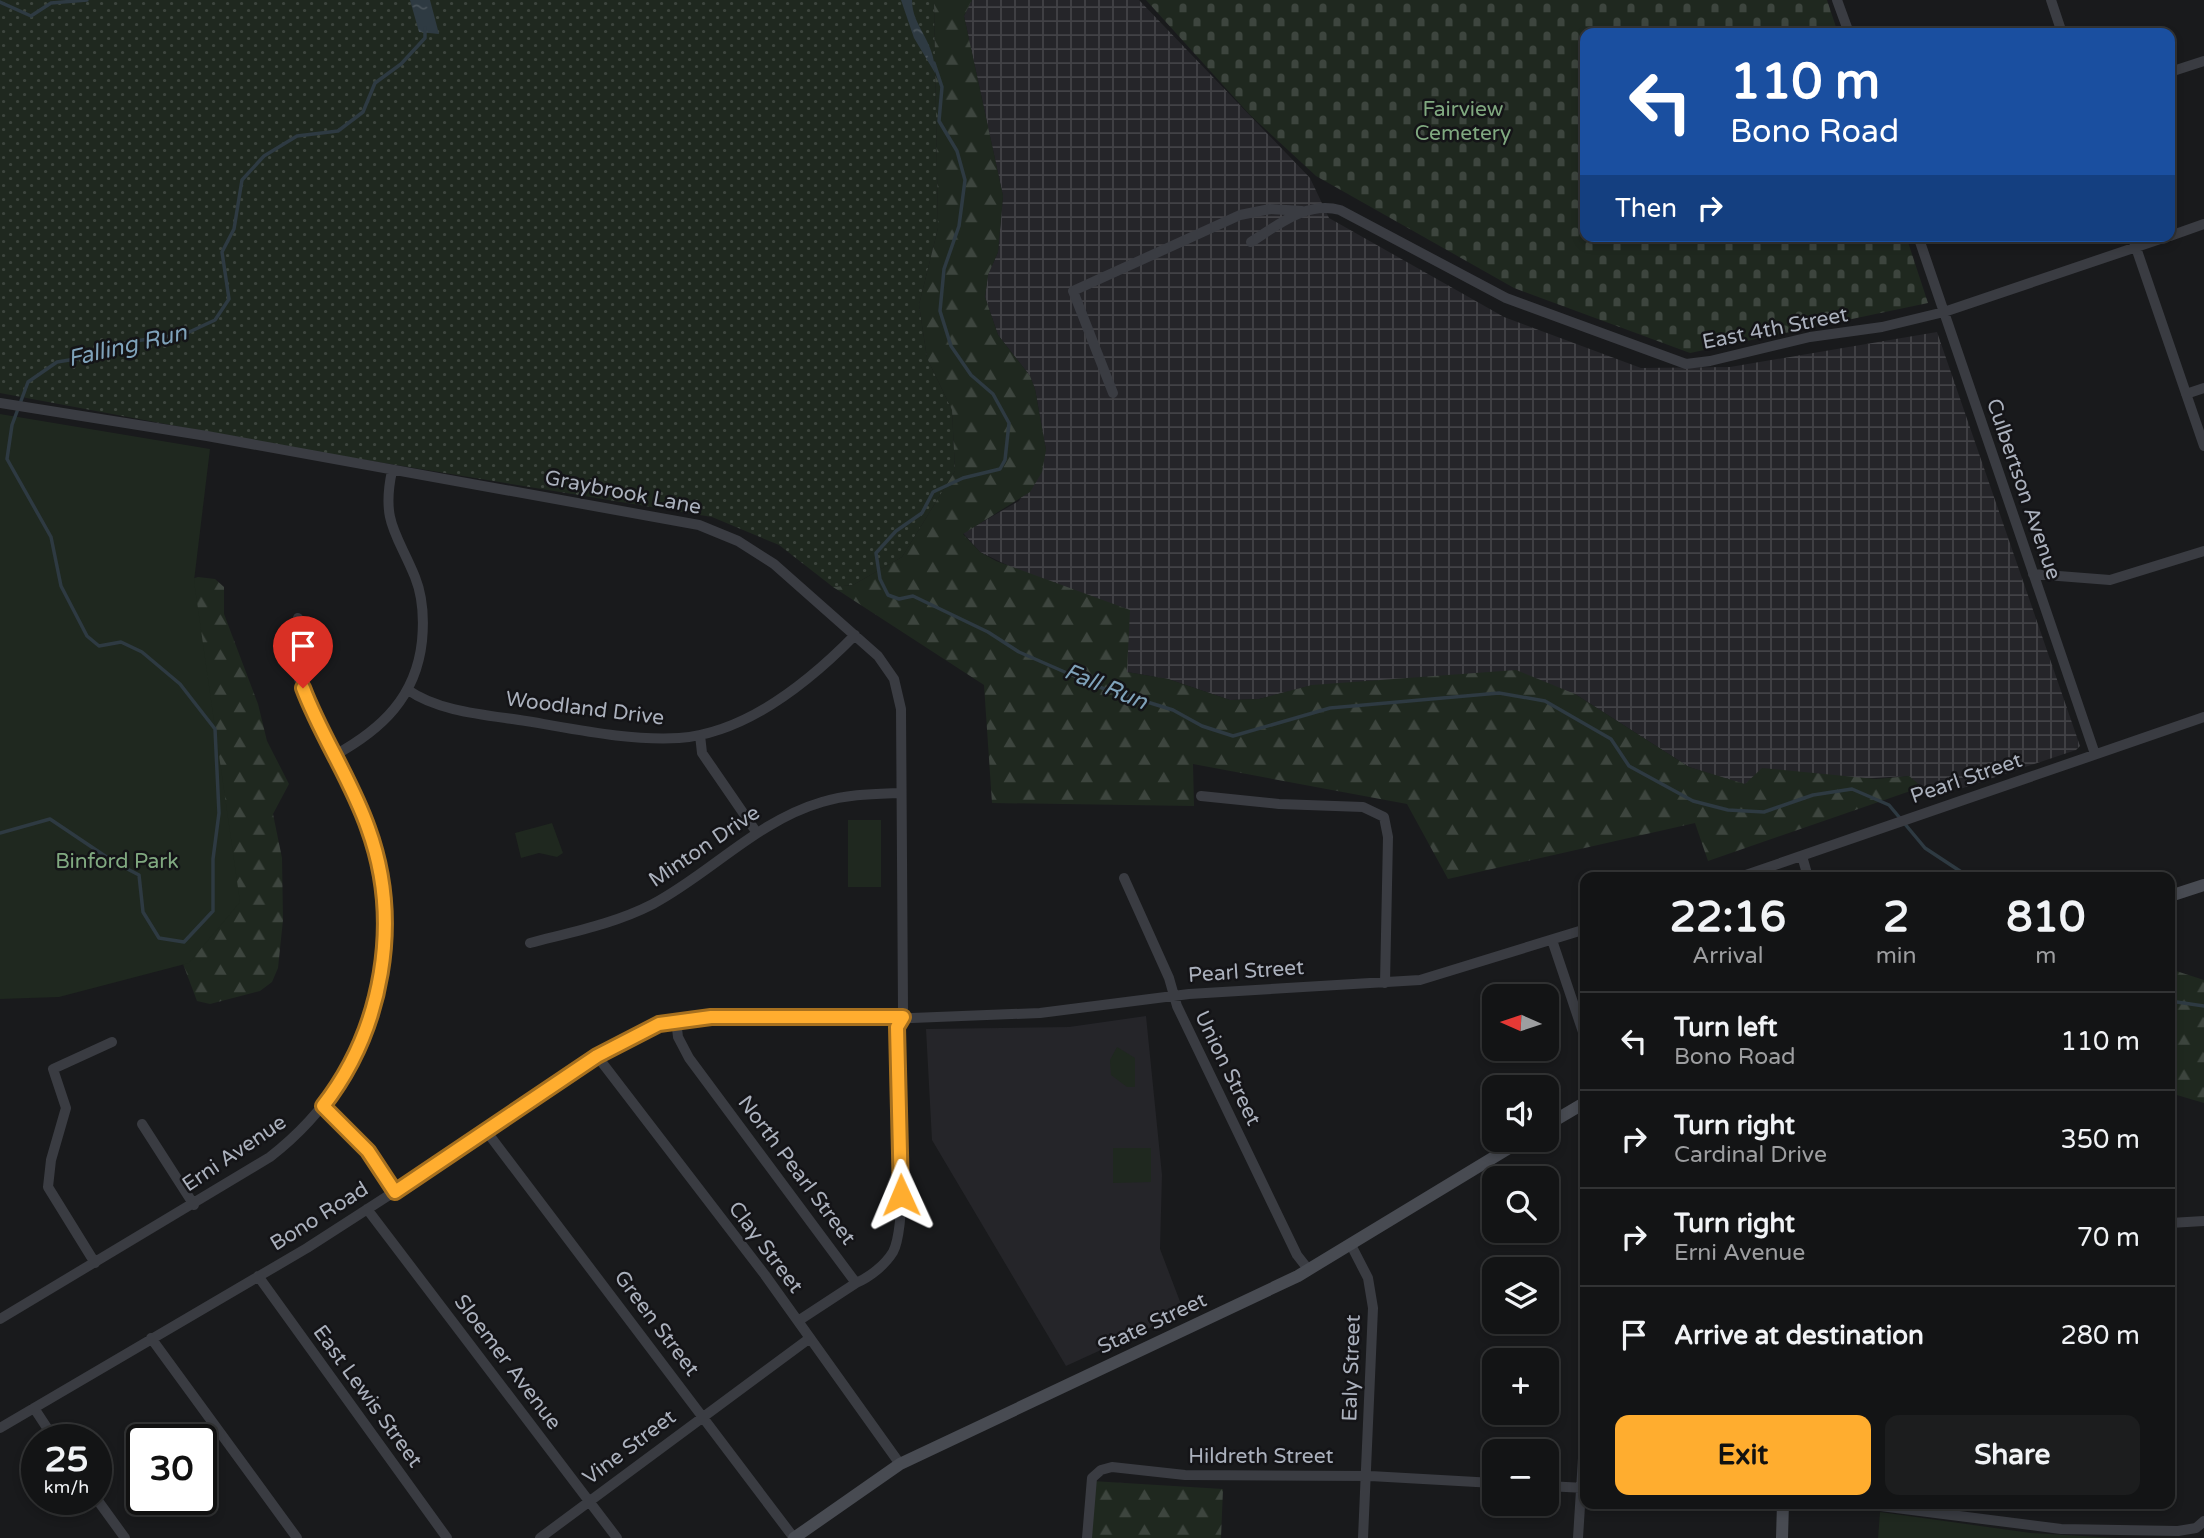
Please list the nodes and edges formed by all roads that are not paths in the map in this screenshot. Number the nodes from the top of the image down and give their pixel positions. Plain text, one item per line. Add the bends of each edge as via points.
1 (1837, 0) edge
2 (2051, 0) edge
3 (1847, 28) edge
4 (2060, 28) edge
5 (2204, 61) edge
6 (2175, 70) edge
7 (1302, 211) junction
8 (2204, 224) edge
9 (2175, 234) edge
10 (1251, 242) dead end
11 (1920, 242) edge
12 (2134, 242) edge
13 (2151, 242) edge
14 (2136, 247) junction
15 (1944, 312) junction
16 (2204, 388) edge
17 (1112, 393) dead end
18 (2186, 394) junction
19 (0, 403) edge
20 (2204, 446) edge
21 (392, 471) junction
22 (2204, 551) edge
23 (2033, 574) junction
24 (298, 618) dead end
25 (855, 635) junction
26 (408, 690) junction
27 (2204, 717) edge
28 (700, 735) junction
29 (2095, 754) junction
30 (335, 755) junction
31 (901, 793) junction
32 (1201, 796) dead end
33 (757, 833) junction
34 (1802, 856) junction
35 (1755, 872) edge
36 (1807, 872) edge
37 (1124, 878) dead end
38 (2204, 885) edge
39 (2175, 894) edge
40 (1580, 931) edge
41 (1552, 940) junction
42 (530, 943) dead end
43 (1385, 983) junction
44 (1172, 996) junction
45 (903, 1017) junction
46 (676, 1020) junction
47 (1580, 1023) edge
48 (112, 1042) dead end
49 (597, 1056) junction
50 (323, 1106) junction
51 (1580, 1106) edge
52 (1559, 1118) edge
53 (142, 1124) dead end
54 (488, 1132) junction
55 (1503, 1152) edge
56 (395, 1192) junction
57 (194, 1205) junction
58 (368, 1209) junction
59 (2204, 1221) edge
60 (2175, 1223) edge
61 (1351, 1245) junction
62 (95, 1263) junction
63 (1308, 1269) junction
64 (258, 1276) junction
65 (856, 1283) junction
66 (0, 1319) edge
67 (798, 1321) junction
68 (151, 1338) junction
69 (810, 1338) junction
70 (34, 1408) junction
71 (703, 1417) junction
72 (44, 1424) edge
73 (0, 1428) edge
74 (900, 1464) junction
75 (1366, 1476) junction
76 (1482, 1482) edge
77 (1559, 1487) edge
78 (1580, 1488) edge
79 (589, 1501) junction
80 (1581, 1509) edge
81 (1783, 1509) edge
82 (1904, 1509) edge
83 (108, 1515) edge
84 (2204, 1521) edge
85 (125, 1538) edge
86 (297, 1538) edge
87 (447, 1538) edge
88 (540, 1538) edge
89 (617, 1538) edge
90 (794, 1538) edge
91 (1087, 1538) edge
92 (1363, 1538) edge
93 (1578, 1538) edge
94 (1782, 1538) edge

1 - 3 street
2 - 4 street
5 - 6 street
7 - 10 street, East 4th Street
7 - 15 street, East 4th Street via 1340,210 1506,298 1686,364
7 - 17 street via 1270,209 1244,214 1073,291
8 - 9 street, East 4th Street
11 - 15 street, Culbertson Avenue
12 - 14 street
13 - 14 street, East 4th Street
14 - 15 street, East 4th Street
14 - 18 street
15 - 23 street, Culbertson Avenue
16 - 18 street
18 - 20 street
19 - 21 street, Graybrook Lane
21 - 25 street, Graybrook Lane via 675,520 719,532 774,564
21 - 26 street via 388,515 422,607 419,663
22 - 23 street via 2110,580
23 - 29 street, Culbertson Avenue
24 - 30 street, Erni Avenue via 293,658 310,708
25 - 28 street, Woodland Drive via 771,704 742,721
25 - 31 street, Graybrook Lane via 878,656 899,693
26 - 28 street, Woodland Drive via 427,701 563,727 661,739
26 - 30 street via 379,726
27 - 29 street, Pearl Street
28 - 33 street via 702,753
29 - 34 street, Pearl Street
30 - 50 street, Erni Avenue via 375,851 384,936 376,995 363,1040 345,1077
31 - 33 street, Minton Drive via 819,802
31 - 45 street, Graybrook Lane
32 - 43 street via 1363,807 1384,817 1388,837
33 - 42 street, Minton Drive via 650,905 622,918
34 - 35 street, Pearl Street
34 - 36 street
37 - 44 street, Union Street via 1169,978
38 - 39 main road
40 - 41 street, Pearl Street
41 - 43 street, Pearl Street via 1435,977
41 - 47 street
43 - 44 street, Pearl Street
44 - 45 street, Pearl Street via 1040,1013
44 - 63 street, Union Street via 1297,1255
45 - 46 street, Bono Road
45 - 65 street, Graybrook Lane via 897,1027 899,1234 893,1252 881,1266
46 - 49 street, Bono Road via 651,1027
46 - 65 street, North Pearl Street via 678,1037 690,1058
48 - 62 street via 53,1069 66,1108 48,1187
49 - 54 street, Bono Road
49 - 67 street, Clay Street
50 - 56 street via 368,1151
50 - 57 street, Erni Avenue via 298,1135 270,1157
51 - 52 main road
53 - 57 street
54 - 56 street, Bono Road
54 - 71 street, Green Street
55 - 61 main road, State Street
56 - 58 street, Bono Road
57 - 62 street, Erni Avenue
58 - 64 street, Bono Road
58 - 79 street, Sloemer Avenue
59 - 60 street
61 - 63 main road, State Street
61 - 75 street, Ealy Street via 1373,1297
62 - 66 street, Erni Avenue
63 - 74 main road, State Street
64 - 68 street, Bono Road
64 - 87 street, East Lewis Street
65 - 67 street
67 - 69 street, Clay Street
68 - 70 street, Bono Road
68 - 86 street
69 - 71 street, Vine Street
69 - 74 street, Clay Street
70 - 72 street
70 - 73 street, Bono Road
71 - 79 street, Vine Street
71 - 90 street, Green Street
74 - 90 main road, State Street
75 - 76 street, Hildreth Street
75 - 91 street, Hildreth Street via 1185,1475 1105,1468 1090,1482
75 - 92 street, Ealy Street
77 - 78 street
79 - 88 street, Vine Street
79 - 89 street, Sloemer Avenue
80 - 93 street
81 - 94 main road
82 - 84 street via 2061,1529 2191,1530
83 - 85 street

